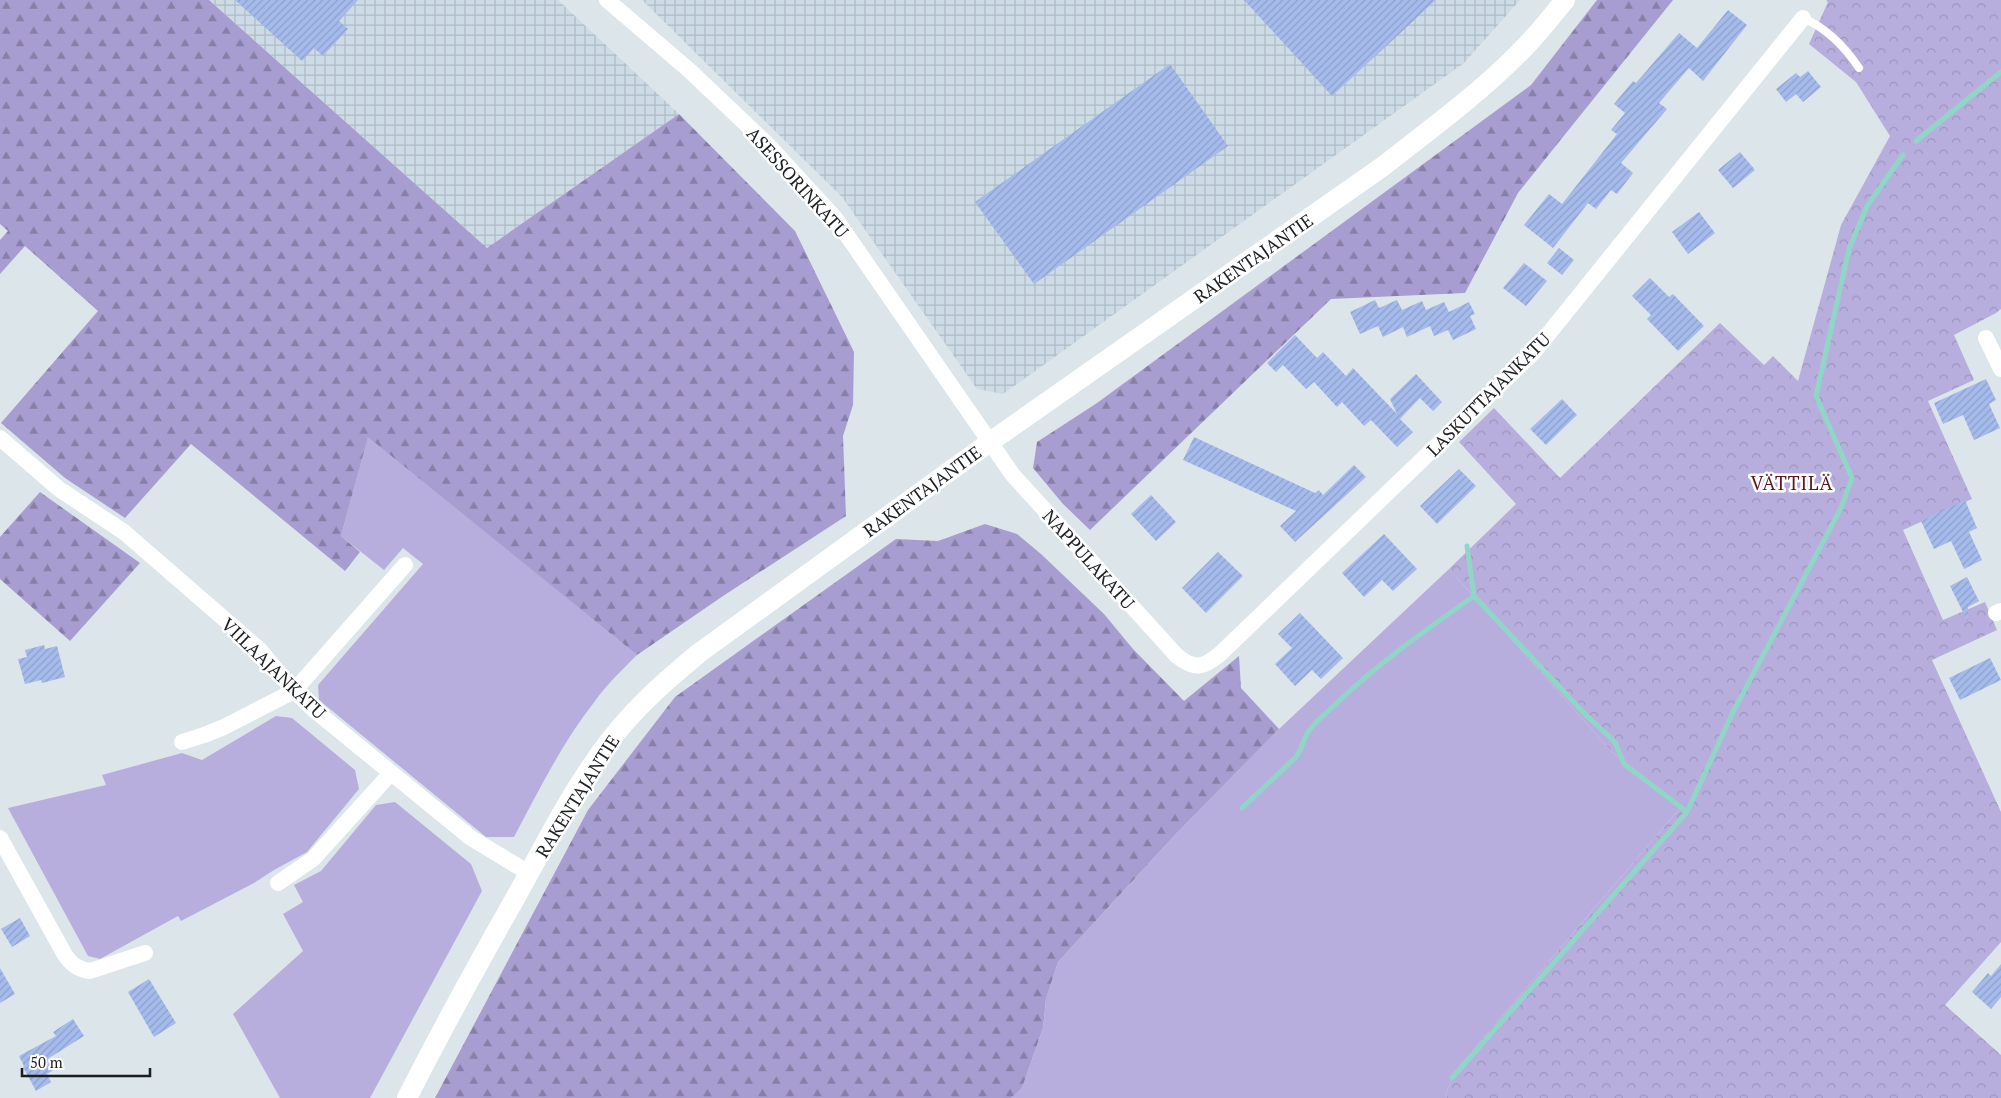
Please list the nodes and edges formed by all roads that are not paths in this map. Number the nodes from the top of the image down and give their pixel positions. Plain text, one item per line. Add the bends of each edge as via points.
1 (607, 0) edge
2 (1565, 0) edge
3 (1803, 18) joint
4 (1859, 68) dead end
5 (1986, 338) dead end
6 (2001, 369) edge
7 (0, 438) edge
8 (990, 442) junction
9 (405, 565) dead end
10 (1197, 667) joint
11 (294, 691) junction
12 (182, 742) dead end
13 (391, 773) junction
14 (0, 838) edge
15 (529, 873) junction
16 (278, 882) dead end
17 (146, 953) dead end
18 (407, 1098) edge

1 - 8 street, ASESSORINKATU via 760,138 835,218
2 - 8 street, RAKENTAJANTIE via 1500,72 1374,173
3 - 4 lane via 1832,36
3 - 10 street, LASKUTTAJANKATU via 1533,354 1220,654 1210,663
5 - 6 street
7 - 11 street, VIILAAJANKATU via 59,489 124,532 260,650
8 - 10 street, NAPPULAKATU via 1012,474 1177,656
8 - 15 street, RAKENTAJANTIE via 670,677 626,721 604,750
9 - 11 street
11 - 12 street via 224,727
11 - 13 street, VIILAAJANKATU
13 - 15 street, VIILAAJANKATU via 471,838
13 - 16 street via 313,859
14 - 17 street via 72,964 90,972
15 - 18 street, RAKENTAJANTIE

